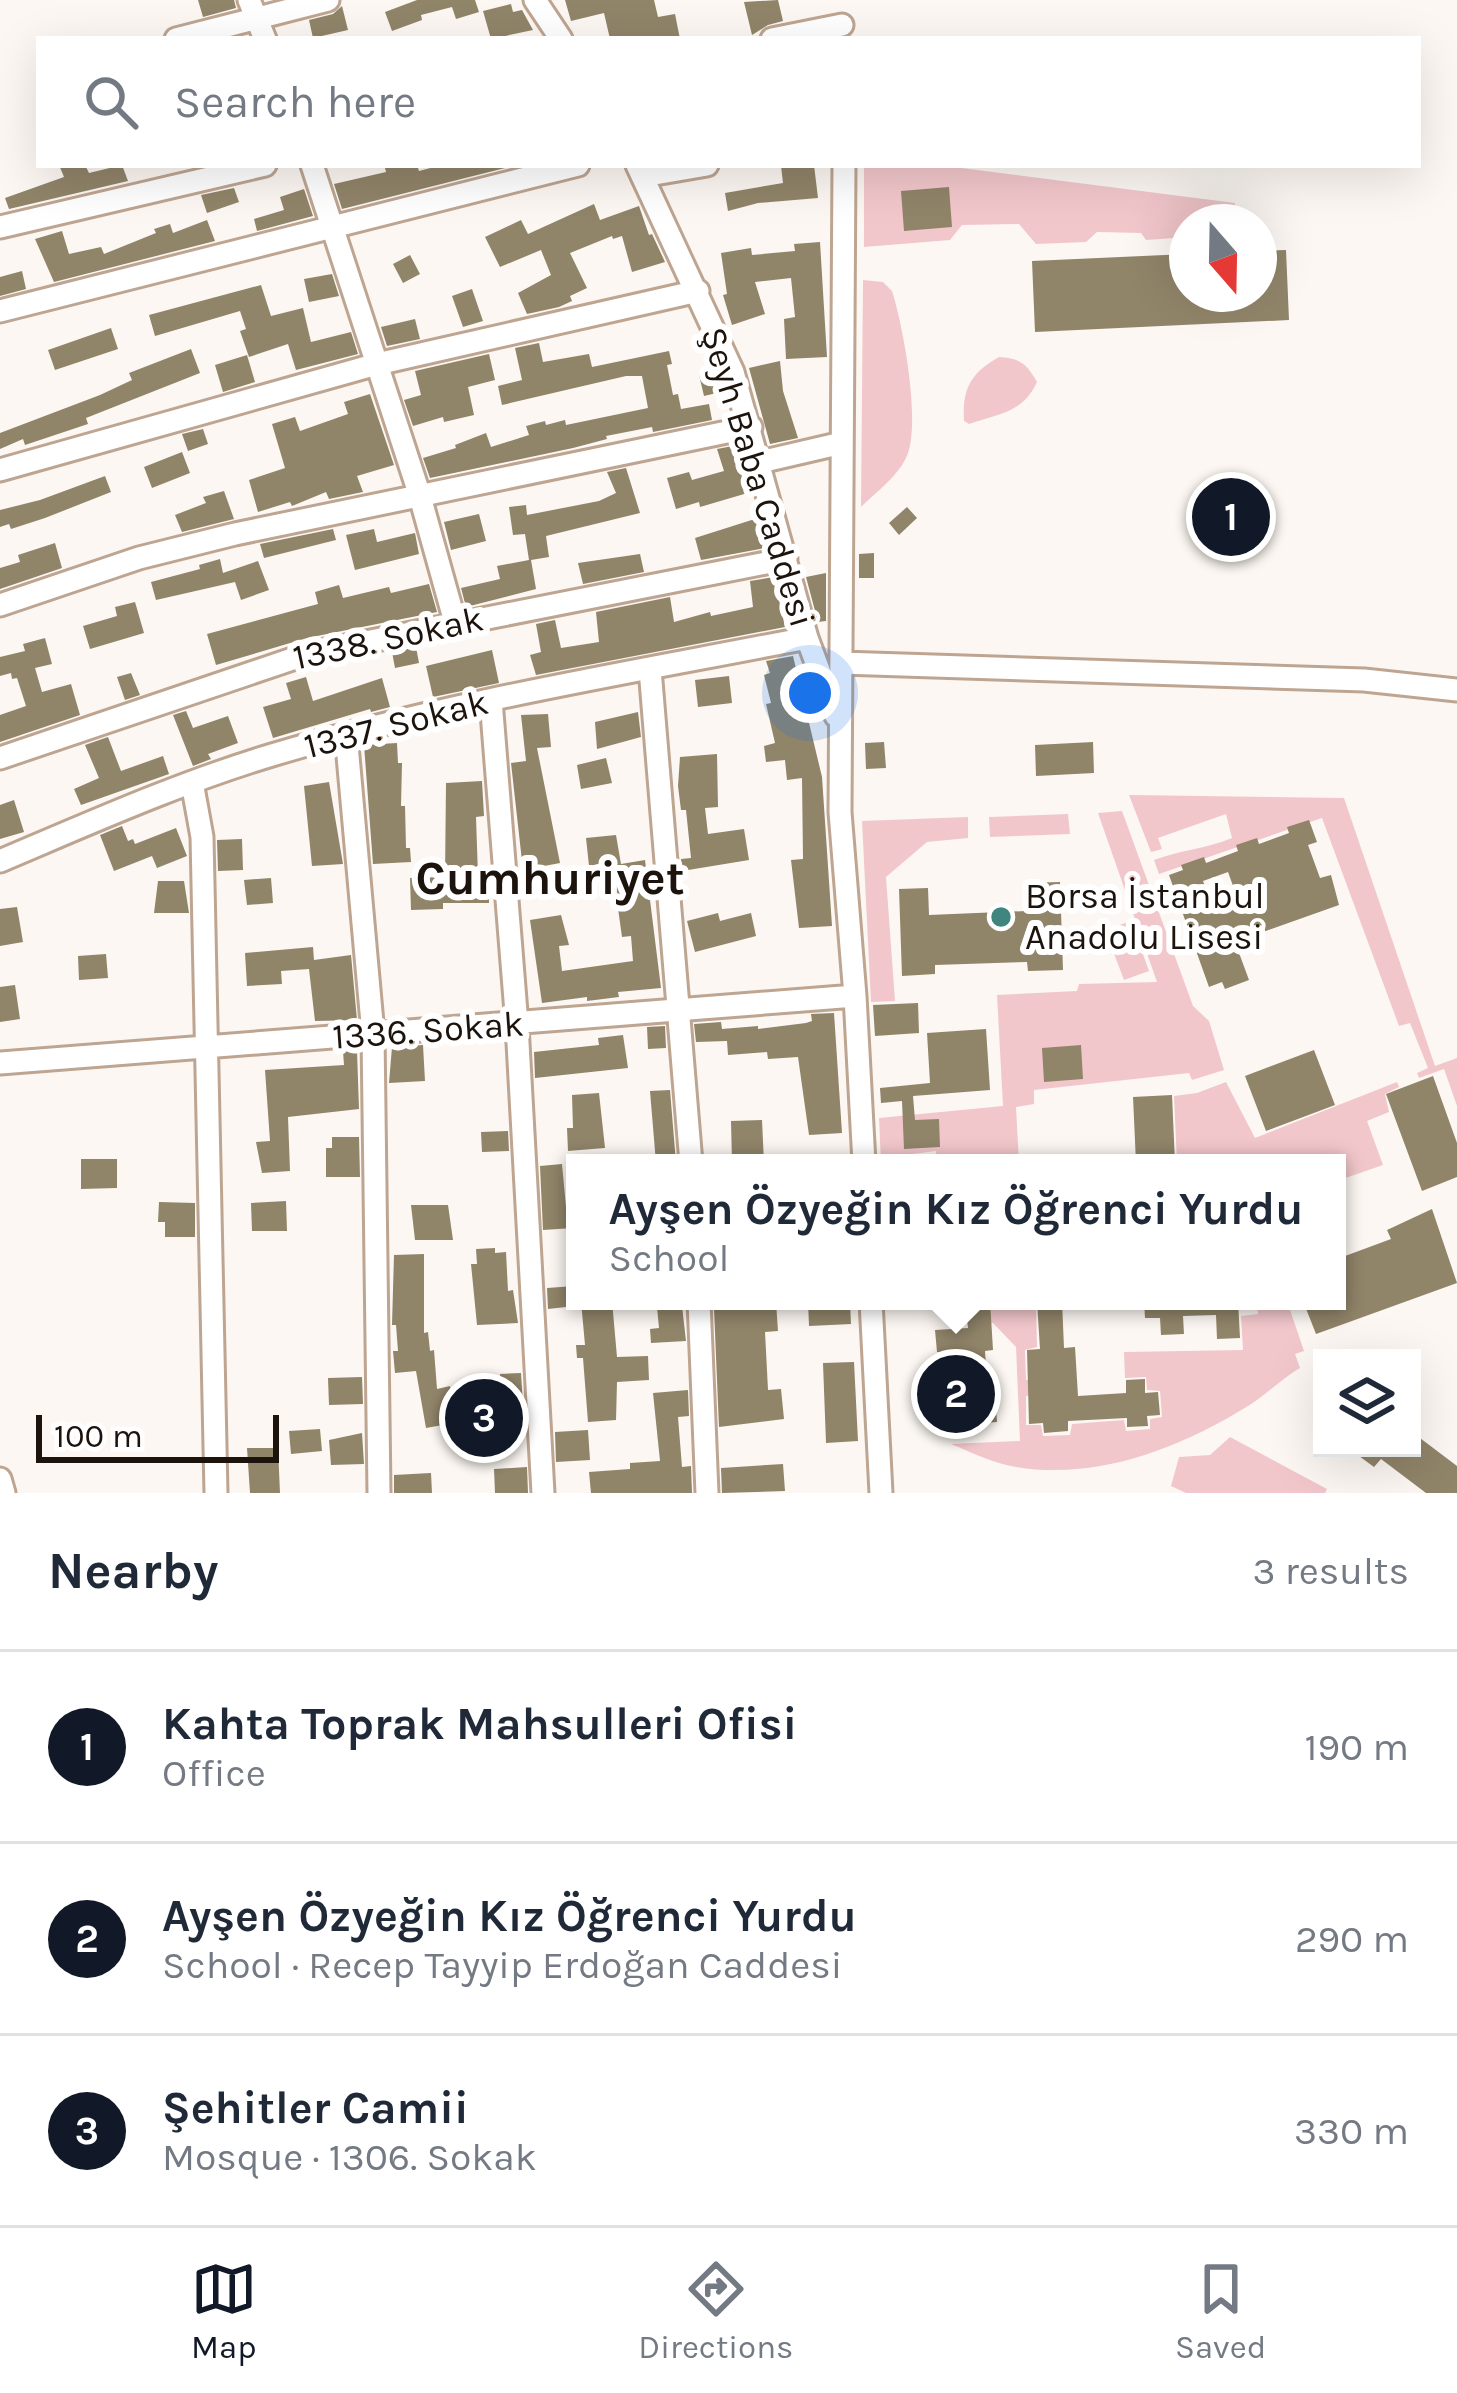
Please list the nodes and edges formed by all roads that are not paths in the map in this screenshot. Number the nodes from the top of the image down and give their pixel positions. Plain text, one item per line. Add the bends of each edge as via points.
1 (328, 0) edge
2 (535, 0) edge
3 (841, 0) edge
4 (257, 19) edge
5 (843, 32) edge
6 (188, 36) edge
7 (559, 36) edge
8 (802, 36) edge
9 (253, 168) edge
10 (313, 168) edge
11 (566, 168) edge
12 (674, 168) edge
13 (844, 168) edge
14 (640, 171) edge
15 (0, 227) edge
16 (334, 227) junction
17 (698, 292) junction
18 (0, 311) edge
19 (377, 364) junction
20 (751, 428) junction
21 (842, 443) junction
22 (760, 462) junction
23 (0, 470) edge
24 (419, 493) junction
25 (786, 559) junction
26 (0, 605) edge
27 (455, 622) junction
28 (807, 638) junction
29 (841, 663) junction
30 (650, 669) junction
31 (1457, 690) edge
32 (490, 700) junction
33 (841, 728) junction
34 (346, 734) junction
35 (0, 758) edge
36 (192, 782) junction
37 (0, 861) edge
38 (856, 996) junction
39 (680, 1008) junction
40 (518, 1025) junction
41 (373, 1034) junction
42 (206, 1045) junction
43 (0, 1063) edge
44 (690, 1154) edge
45 (864, 1154) edge
46 (699, 1310) edge
47 (871, 1310) edge
48 (0, 1479) edge
49 (4, 1493) edge
50 (216, 1493) edge
51 (379, 1493) edge
52 (543, 1493) edge
53 (707, 1493) edge
54 (881, 1493) edge

1 - 4 street
2 - 7 street
3 - 5 street
4 - 6 street
5 - 8 street
9 - 15 street
10 - 16 street
11 - 16 street
12 - 14 street
13 - 21 street
14 - 17 street, Şeyh Baba Caddesi
16 - 18 street
16 - 19 street
17 - 19 street
17 - 20 street, Şeyh Baba Caddesi
19 - 23 street
19 - 24 street
20 - 22 street, Şeyh Baba Caddesi
20 - 24 street
21 - 22 street
21 - 29 street
22 - 25 street, Şeyh Baba Caddesi
24 - 26 street via 171,550
24 - 27 street
25 - 27 street, 1338. Sokak
25 - 28 street, Şeyh Baba Caddesi
27 - 35 street, 1338. Sokak via 275,663
28 - 30 street, 1337. Sokak
28 - 33 street, Şeyh Baba Caddesi
29 - 31 street
29 - 33 street
30 - 32 street, 1337. Sokak
30 - 39 street
32 - 34 street, 1337. Sokak
32 - 40 street
33 - 38 street
34 - 36 street, 1337. Sokak
34 - 41 street
36 - 37 street, 1337. Sokak
36 - 42 street via 202,837
38 - 39 street, 1336. Sokak
38 - 45 street
39 - 40 street, 1336. Sokak
39 - 44 street
40 - 41 street, 1336. Sokak
40 - 52 street
41 - 42 street, 1336. Sokak
41 - 51 street
42 - 43 street, 1336. Sokak
42 - 50 street
46 - 53 street
47 - 54 street
48 - 49 street

